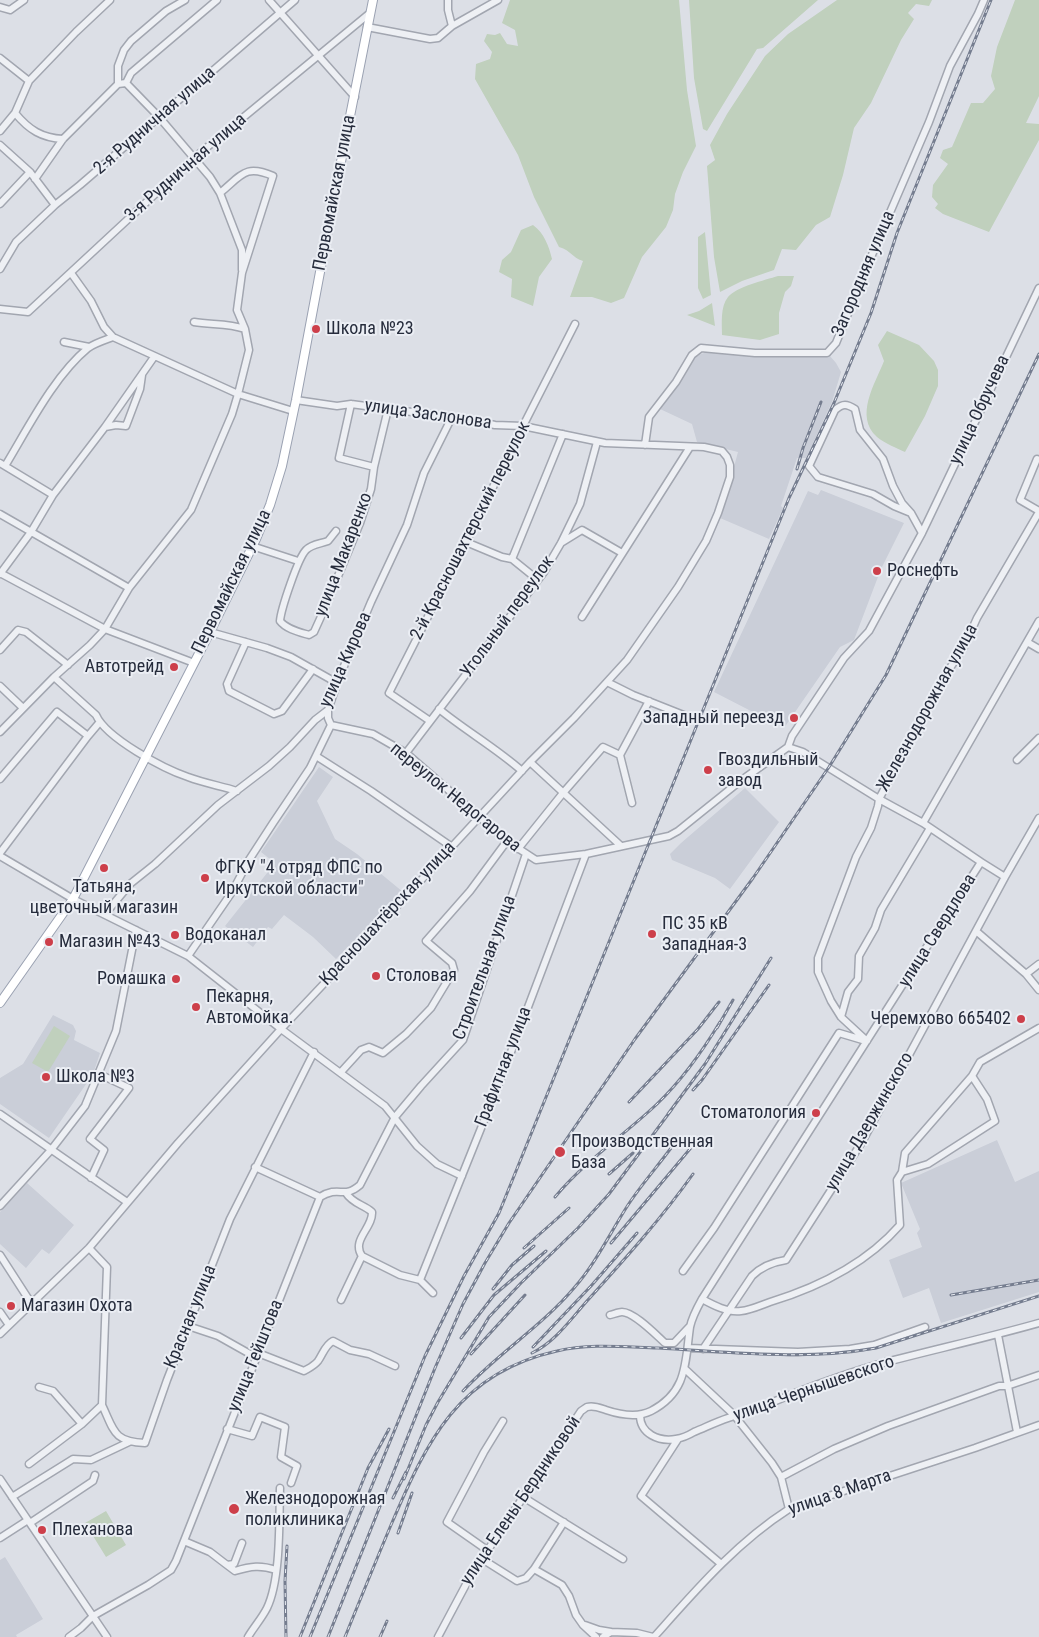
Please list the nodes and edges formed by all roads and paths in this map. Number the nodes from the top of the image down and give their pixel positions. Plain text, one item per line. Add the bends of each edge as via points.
1 (24, 0) edge
2 (110, 0) edge
3 (185, 0) edge
4 (217, 0) edge
5 (269, 0) edge
6 (294, 0) edge
7 (373, 0) edge
8 (448, 0) edge
9 (498, 0) edge
10 (984, 0) edge
11 (0, 7) edge
12 (280, 13) junction
13 (370, 13) junction
14 (452, 26) junction
15 (367, 27) junction
16 (318, 54) junction
17 (0, 58) edge
18 (29, 81) junction
19 (126, 83) junction
20 (118, 84) junction
21 (354, 97) junction
22 (16, 113) junction
23 (159, 117) junction
24 (0, 131) edge
25 (64, 139) junction
26 (0, 145) edge
27 (194, 158) junction
28 (30, 172) junction
29 (35, 179) junction
30 (220, 193) junction
31 (0, 204) edge
32 (55, 205) junction
33 (0, 269) edge
34 (71, 273) junction
35 (242, 273) junction
36 (1039, 288) edge
37 (0, 309) edge
38 (194, 322) dead end
39 (575, 324) dead end
40 (245, 329) junction
41 (113, 337) junction
42 (64, 342) dead end
43 (89, 348) junction
44 (154, 357) junction
45 (143, 372) junction
46 (238, 394) junction
47 (296, 400) junction
48 (351, 404) junction
49 (388, 408) junction
50 (294, 412) junction
51 (452, 417) junction
52 (523, 426) junction
53 (105, 428) junction
54 (563, 434) junction
55 (597, 442) junction
56 (646, 445) junction
57 (690, 447) junction
58 (1037, 459) dead end
59 (2, 464) edge
60 (730, 465) joint
61 (374, 467) junction
62 (53, 495) junction
63 (1039, 512) edge
64 (911, 513) junction
65 (0, 514) edge
66 (336, 531) dead end
67 (31, 532) junction
68 (922, 533) junction
69 (466, 542) junction
70 (561, 543) junction
71 (252, 546) junction
72 (622, 553) junction
73 (512, 559) junction
74 (298, 561) junction
75 (0, 574) edge
76 (538, 580) junction
77 (129, 588) junction
78 (582, 617) dead end
79 (1039, 621) edge
80 (105, 629) junction
81 (210, 632) junction
82 (246, 642) junction
83 (1027, 642) junction
84 (1039, 649) edge
85 (0, 650) edge
86 (194, 663) junction
87 (68, 664) junction
88 (313, 669) junction
89 (54, 678) junction
90 (607, 682) junction
91 (0, 686) edge
92 (336, 692) junction
93 (649, 701) junction
94 (23, 708) junction
95 (439, 709) junction
96 (328, 710) junction
97 (691, 718) dead end
98 (430, 721) junction
99 (99, 723) junction
100 (331, 724) junction
101 (0, 732) edge
102 (88, 736) junction
103 (1039, 738) edge
104 (788, 747) junction
105 (406, 753) junction
106 (620, 755) junction
107 (146, 756) junction
108 (316, 756) junction
109 (1017, 760) dead end
110 (530, 762) junction
111 (522, 771) junction
112 (0, 779) edge
113 (238, 791) junction
114 (563, 793) junction
115 (879, 799) junction
116 (632, 804) dead end
117 (480, 816) junction
118 (1039, 818) edge
119 (922, 823) junction
120 (930, 828) junction
121 (1036, 828) edge
122 (507, 841) junction
123 (621, 846) junction
124 (452, 847) junction
125 (518, 849) junction
126 (526, 854) junction
127 (586, 854) junction
128 (0, 855) edge
129 (981, 862) junction
130 (1005, 877) junction
131 (73, 898) junction
132 (105, 914) junction
133 (136, 930) junction
134 (976, 932) junction
135 (188, 956) junction
136 (1039, 964) edge
137 (1026, 974) junction
138 (1039, 990) edge
139 (1, 998) edge
140 (841, 1016) junction
141 (1039, 1028) edge
142 (281, 1029) junction
143 (867, 1041) junction
144 (314, 1052) junction
145 (341, 1072) junction
146 (99, 1074) junction
147 (972, 1076) junction
148 (0, 1114) edge
149 (395, 1117) junction
150 (51, 1150) junction
151 (255, 1167) junction
152 (902, 1172) junction
153 (462, 1176) junction
154 (91, 1178) junction
155 (346, 1193) junction
156 (320, 1197) junction
157 (127, 1202) junction
158 (0, 1206) edge
159 (89, 1248) junction
160 (0, 1255) edge
161 (362, 1256) junction
162 (683, 1271) dead end
163 (420, 1280) junction
164 (433, 1293) dead end
165 (702, 1299) junction
166 (341, 1300) dead end
167 (31, 1303) junction
168 (729, 1310) junction
169 (0, 1312) edge
170 (610, 1315) dead end
171 (1039, 1323) edge
172 (10, 1325) junction
173 (188, 1326) junction
174 (690, 1326) junction
175 (925, 1327) dead end
176 (0, 1334) edge
177 (998, 1335) junction
178 (688, 1348) junction
179 (703, 1349) junction
180 (258, 1353) junction
181 (395, 1366) dead end
182 (685, 1369) junction
183 (1039, 1374) edge
184 (39, 1386) dead end
185 (1007, 1386) junction
186 (102, 1405) junction
187 (640, 1415) junction
188 (734, 1415) junction
189 (504, 1421) dead end
190 (82, 1424) junction
191 (1039, 1425) edge
192 (228, 1429) junction
193 (1017, 1432) junction
194 (678, 1439) junction
195 (129, 1442) junction
196 (29, 1464) dead end
197 (95, 1475) dead end
198 (781, 1477) junction
199 (0, 1479) edge
200 (291, 1483) dead end
201 (280, 1488) dead end
202 (12, 1497) junction
203 (523, 1497) junction
204 (789, 1509) junction
205 (29, 1521) junction
206 (564, 1522) junction
207 (0, 1538) edge
208 (184, 1541) junction
209 (242, 1543) dead end
210 (487, 1550) junction
211 (482, 1558) junction
212 (623, 1559) dead end
213 (720, 1563) junction
214 (227, 1565) junction
215 (534, 1569) junction
216 (276, 1570) junction
217 (93, 1616) junction
218 (584, 1625) junction
219 (611, 1632) junction
220 (69, 1637) edge
221 (107, 1637) edge
222 (248, 1637) edge
223 (438, 1637) edge
224 (596, 1637) edge
225 (604, 1637) edge
226 (653, 1637) edge

1 - 11 street via 10,10
2 - 18 street
3 - 20 street via 166,11 131,41 118,66
4 - 19 street via 131,73
5 - 12 street
6 - 12 street, 2-я Рудничная улица
7 - 13 main road, Первомайская улица
8 - 14 street
9 - 14 street
10 - 56 street, Загородняя улица via 950,66 836,343 827,353 755,353 702,348 692,355 649,417
12 - 16 street
12 - 23 street, 2-я Рудничная улица
13 - 15 main road, Первомайская улица
13 - 16 street, 3-я Рудничная улица
14 - 15 street via 438,38 430,39
15 - 21 main road, Первомайская улица
16 - 21 street
16 - 27 street, 3-я Рудничная улица
17 - 18 street
18 - 22 street
19 - 20 street
19 - 23 street
20 - 25 street
21 - 47 main road, Первомайская улица
22 - 24 street
22 - 25 street via 33,130 49,138
23 - 27 street
23 - 32 street, 2-я Рудничная улица
25 - 29 street
26 - 28 street
27 - 30 street
27 - 34 street, 3-я Рудничная улица
28 - 29 street
28 - 31 street
29 - 32 street
30 - 35 street via 242,250
30 - 35 street via 247,170 259,170 273,176
32 - 33 street, 2-я Рудничная улица via 16,242
34 - 37 street, 3-я Рудничная улица via 28,312
34 - 41 street
35 - 40 street via 237,310
36 - 68 street, улица Обручева
38 - 40 street
39 - 52 street, 2-й Красношахтерский переулок
40 - 46 street via 249,350
41 - 43 street
41 - 44 street
42 - 43 street
43 - 59 street via 59,380
44 - 45 street
44 - 46 street
45 - 53 street
45 - 53 street via 126,426
46 - 50 street
46 - 77 street via 190,510
47 - 48 street, улица Заслонова via 337,406
47 - 50 main road, Первомайская улица
48 - 49 street, улица Заслонова
48 - 61 street via 339,458
49 - 51 street, улица Заслонова
49 - 61 street, улица Макаренко
50 - 71 main road, Первомайская улица via 270,506
51 - 52 street, улица Заслонова via 495,425
51 - 92 street, улица Кирова via 424,472 407,526 371,602
52 - 54 street, улица Заслонова
52 - 69 street, 2-й Красношахтерский переулок
53 - 62 street
54 - 55 street, улица Заслонова
54 - 73 street
55 - 56 street, улица Заслонова
55 - 70 street, Угольный переулок via 580,504
56 - 57 street, улица Заслонова
57 - 60 street, улица Заслонова via 722,451
57 - 72 street
58 - 63 street via 1020,500
59 - 62 street
60 - 90 street, Красношахтёрская улица via 730,477 706,541 627,660
61 - 74 street, улица Макаренко via 360,523 314,632 309,635 280,621
62 - 67 street
63 - 115 street, Железнодорожная улица via 977,618
64 - 64 street via 873,494 818,477 809,466 840,405 847,404 855,410 860,430 883,459 893,486
64 - 68 street
65 - 67 street
66 - 74 street, улица Макаренко via 328,541 311,545
67 - 75 street
67 - 77 street
68 - 104 street, переулок Недогарова via 869,631 844,658
69 - 73 street
69 - 98 street, 2-й Красношахтерский переулок via 389,693
70 - 72 street via 582,530
70 - 76 street, Угольный переулок
71 - 74 street
71 - 81 main road, Первомайская улица
72 - 78 street
73 - 76 street
75 - 80 street
76 - 95 street, Угольный переулок
77 - 80 street
79 - 83 street
80 - 86 street
80 - 87 street
81 - 82 street
81 - 86 main road, Первомайская улица
82 - 88 street via 292,657
82 - 88 street via 227,684 229,691 274,714 282,710
83 - 84 street
83 - 119 street
85 - 87 street via 18,630 26,632
86 - 107 main road, Первомайская улица
87 - 89 street
88 - 92 street via 330,679
89 - 94 street
89 - 99 street via 96,715
90 - 93 street
90 - 110 street, Красношахтёрская улица
91 - 94 street
92 - 96 street, улица Кирова
93 - 97 street
93 - 106 street
94 - 101 street
95 - 98 street, Угольный переулок
95 - 111 street
96 - 100 street
96 - 113 street, улица Кирова
98 - 105 street, Угольный переулок
99 - 102 street
99 - 107 street
100 - 105 street, переулок Недогарова via 373,734
100 - 108 street
102 - 112 street via 57,712
102 - 128 street
103 - 109 street
104 - 115 street, улица Свердлова via 803,752
104 - 123 street, переулок Недогарова via 678,831 669,836
105 - 117 street, переулок Недогарова
106 - 114 street via 603,747
106 - 116 street
107 - 113 street via 190,778
107 - 131 main road, Первомайская улица
108 - 124 street
108 - 135 street via 232,892
110 - 111 street, Красношахтёрская улица
110 - 114 street
111 - 117 street, Красношахтёрская улица
113 - 132 street, улица Кирова via 218,804 130,884
114 - 123 street
114 - 125 street
115 - 119 street, улица Свердлова
115 - 140 street, Железнодорожная улица via 871,828 856,857 818,958 818,972
117 - 122 street, переулок Недогарова
117 - 124 street, Красношахтёрская улица
118 - 121 street, улица Дзержинского
119 - 120 street, улица Свердлова
120 - 129 street, улица Свердлова
120 - 140 street via 881,910 859,956 858,979 848,992
121 - 130 street, улица Дзержинского
122 - 125 street, переулок Недогарова
122 - 145 street via 470,891 426,941 452,963 454,970 431,1008 383,1053 369,1047 361,1050
123 - 127 street, переулок Недогарова
124 - 142 street, Красношахтёрская улица
125 - 126 street, переулок Недогарова
126 - 127 street, переулок Недогарова via 536,860
126 - 149 street, Строительная улица via 463,1040
127 - 153 street, Графитная улица
128 - 131 street
129 - 130 street
129 - 143 street, улица Свердлова
130 - 134 street, улица Дзержинского
131 - 132 street
131 - 139 main road, Первомайская улица
132 - 133 street
133 - 135 street
133 - 146 street via 116,1031
134 - 137 street
134 - 168 street, улица Дзержинского via 862,1142 786,1260 760,1269 752,1276
135 - 142 street
136 - 137 street
137 - 138 street
140 - 143 street, Железнодорожная улица
141 - 147 street via 980,1062
142 - 144 street
142 - 157 street, Красношахтёрская улица
143 - 162 street via 839,1033
143 - 165 street, улица Свердлова
144 - 145 street
144 - 151 street, Красная улица
145 - 149 street
146 - 150 street via 85,1106
146 - 154 street via 130,1088 90,1139 104,1150
147 - 152 street via 905,1153
147 - 152 street via 995,1121 928,1164
148 - 150 street
149 - 153 street via 417,1146 437,1164
149 - 155 street, Строительная улица via 360,1185
150 - 154 street
150 - 158 street
151 - 156 street
151 - 173 street, Красная улица via 230,1219
152 - 168 street via 897,1180 900,1225 879,1247 846,1270 802,1293 740,1312
153 - 163 street, Графитная улица
154 - 157 street
155 - 156 street via 330,1192
155 - 161 street via 351,1200 372,1212 358,1247
156 - 180 street, улица Гейштова
157 - 159 street, Красношахтёрская улица
159 - 167 street, Красношахтёрская улица
159 - 186 street via 107,1267
160 - 167 street
161 - 163 street via 400,1275
161 - 166 street
163 - 164 street
165 - 168 street
165 - 174 street
167 - 172 street, Красношахтёрская улица
168 - 179 street, улица Дзержинского
169 - 172 street
170 - 174 street via 622,1312 630,1315 665,1343 674,1343
171 - 177 street, улица Чернышевского
172 - 176 street, Красношахтёрская улица
173 - 180 street via 218,1336 250,1354
173 - 195 street, Красная улица via 144,1443
174 - 178 street
175 - 179 street via 874,1345 850,1349 798,1352
177 - 185 street
177 - 188 street, улица Чернышевского via 879,1364
178 - 179 street
178 - 182 street
180 - 181 street via 304,1372 318,1362 328,1343 333,1341
180 - 192 street, улица Гейштова
182 - 187 street via 675,1390 661,1404
182 - 188 street
183 - 185 street
184 - 190 street via 53,1392
185 - 193 street
185 - 198 street via 999,1386 888,1426
186 - 190 street
186 - 195 street via 116,1434
187 - 194 street via 640,1423 648,1434 665,1440
187 - 203 street, улица Елены Бердниковой via 595,1406 581,1411
188 - 194 street, улица Чернышевского
188 - 198 street
189 - 210 street via 448,1522
190 - 196 street
191 - 193 street, улица 8 Марта
192 - 200 street via 252,1436 260,1417 285,1427 281,1458 297,1466
192 - 208 street, улица Гейштова
193 - 204 street, улица 8 Марта
194 - 213 street via 641,1496
195 - 202 street via 92,1460 73,1459
197 - 205 street via 93,1481
198 - 204 street
199 - 202 street
201 - 216 street
202 - 205 street
203 - 206 street
203 - 210 street, улица Елены Бердниковой
204 - 213 street, улица 8 Марта via 768,1522
205 - 207 street
205 - 217 street
206 - 212 street
206 - 215 street
208 - 214 street via 210,1552
208 - 217 street, улица Гейштова via 170,1570
209 - 214 street via 234,1564
210 - 211 street, улица Елены Бердниковой
211 - 215 street via 517,1581 526,1578
211 - 223 street, улица Елены Бердниковой
213 - 226 street, улица 8 Марта
214 - 216 street via 236,1571 255,1566
215 - 218 street via 562,1585
216 - 222 street via 267,1607
217 - 220 street
217 - 221 street
218 - 219 street
218 - 224 street
219 - 225 street
219 - 226 street

